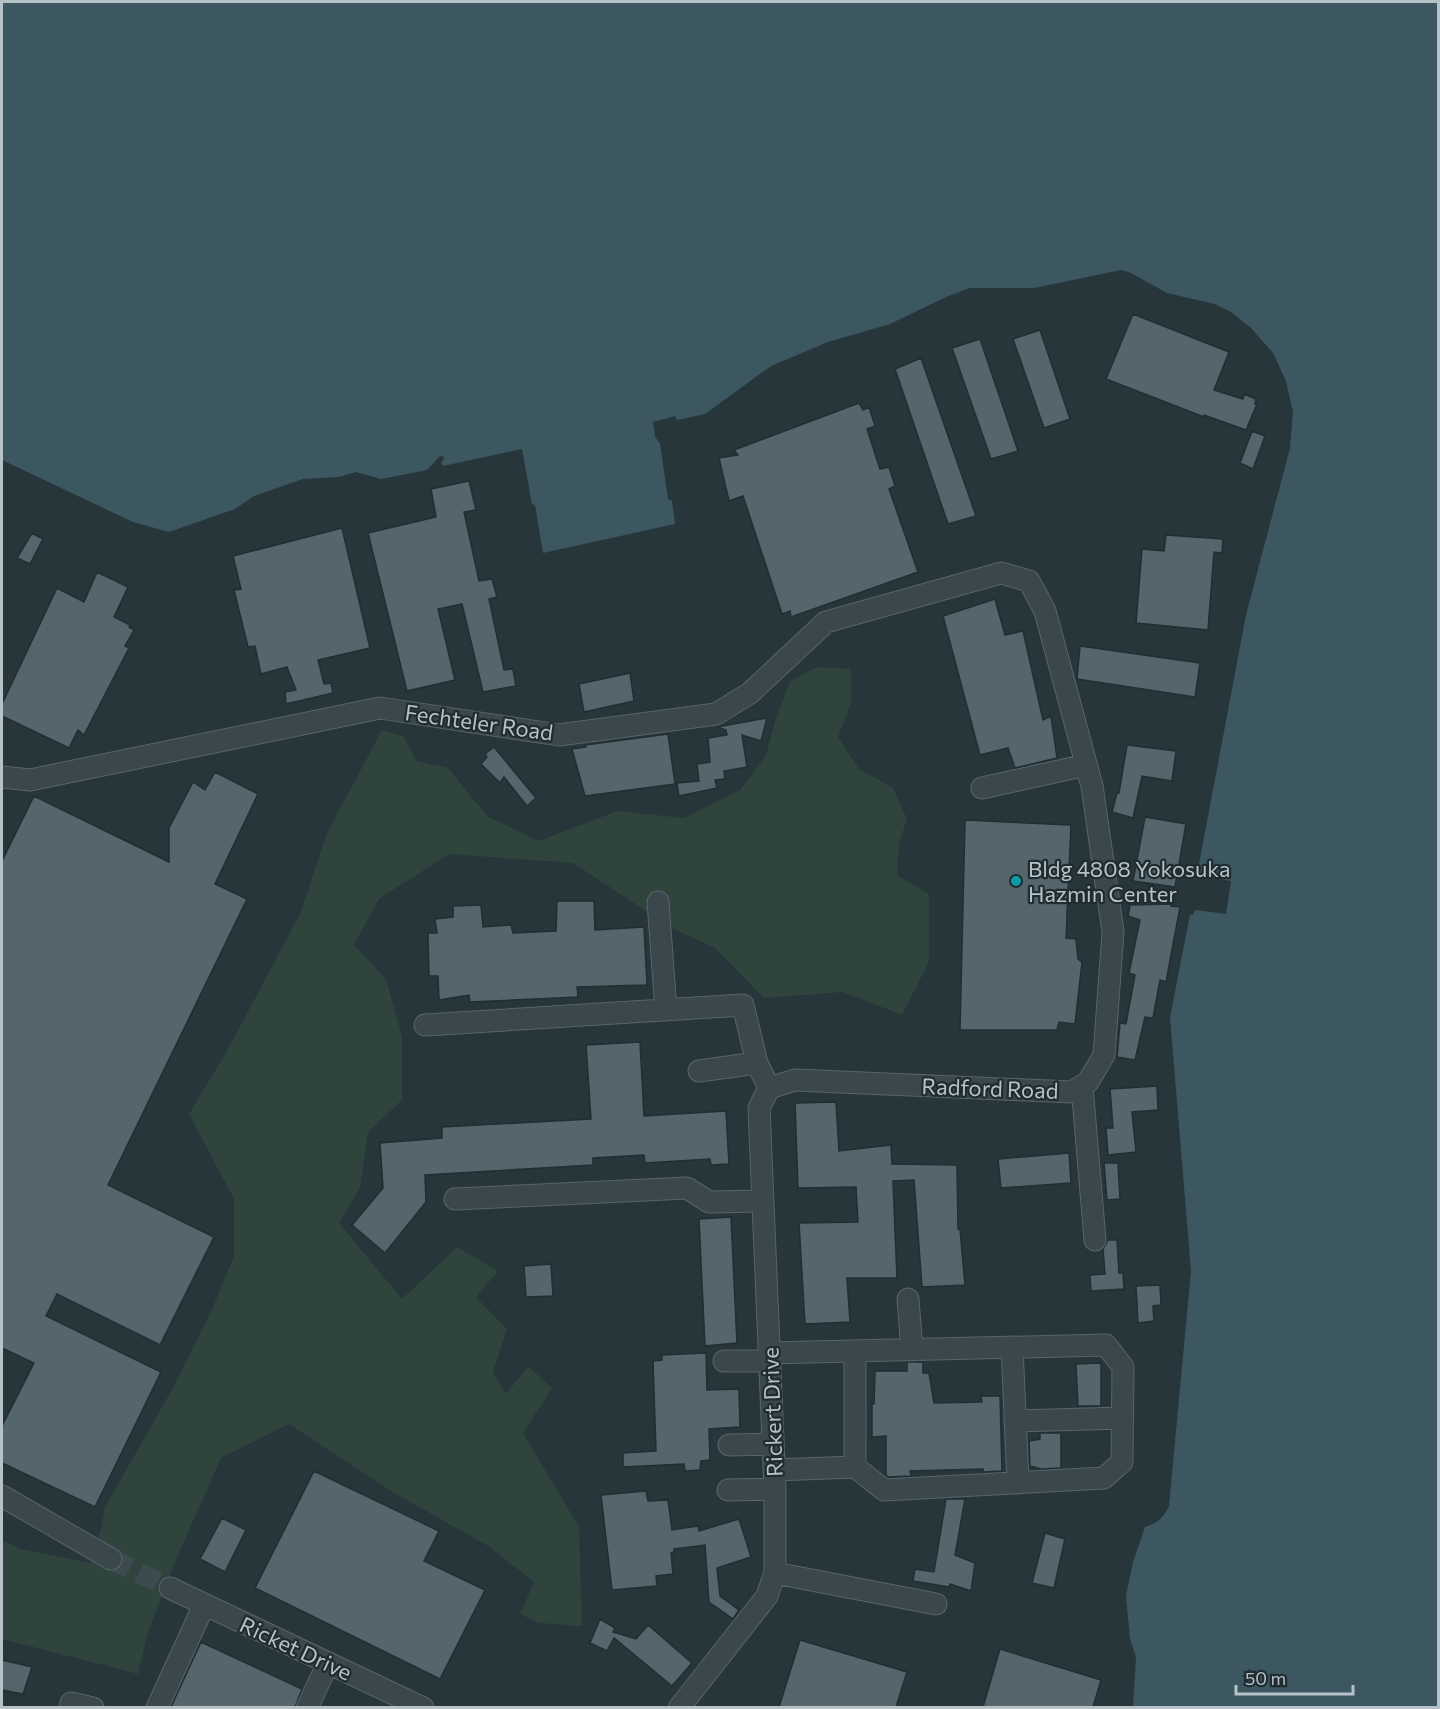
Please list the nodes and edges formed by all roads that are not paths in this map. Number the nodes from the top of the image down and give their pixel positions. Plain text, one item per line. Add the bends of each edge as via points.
1 (1029, 581) joint
2 (1086, 765) junction
3 (2, 777) edge
4 (982, 788) dead end
5 (658, 902) dead end
6 (666, 1010) junction
7 (425, 1025) dead end
8 (757, 1063) junction
9 (699, 1071) dead end
10 (1082, 1086) junction
11 (769, 1088) junction
12 (455, 1199) dead end
13 (763, 1201) junction
14 (1095, 1240) dead end
15 (908, 1299) dead end
16 (1012, 1347) junction
17 (912, 1350) junction
18 (855, 1351) junction
19 (770, 1357) junction
20 (724, 1361) dead end
21 (1122, 1418) junction
22 (1015, 1421) junction
23 (773, 1444) junction
24 (729, 1445) dead end
25 (855, 1467) junction
26 (775, 1479) junction
27 (1018, 1483) junction
28 (728, 1490) dead end
29 (2, 1496) edge
30 (111, 1559) tunnel mouth
31 (775, 1573) junction
32 (170, 1588) tunnel mouth
33 (936, 1604) dead end
34 (204, 1605) junction
35 (328, 1663) junction
36 (70, 1707) edge
37 (93, 1707) edge
38 (157, 1707) edge
39 (307, 1707) edge
40 (423, 1707) edge
41 (679, 1707) edge

1 - 2 street, Radford Road via 1045,612
1 - 3 street, Fechteler Road via 1001,573 826,622 750,693 716,714 559,735 380,708 30,780
2 - 4 street
2 - 10 street, Radford Road via 1113,932 1104,1055
5 - 6 street
6 - 7 street
6 - 8 street via 742,1005
8 - 9 street
8 - 11 street
10 - 11 street, Radford Road via 1072,1092 795,1080
10 - 14 street
11 - 13 street, Rickert Drive via 759,1108
12 - 13 street via 687,1188 709,1202
13 - 19 street, Rickert Drive
15 - 17 street
16 - 17 street
16 - 21 street via 1106,1345 1123,1366
16 - 22 street
17 - 18 street
18 - 19 street
18 - 25 street
19 - 20 street
19 - 23 street, Rickert Drive
21 - 22 street
21 - 27 street via 1122,1462 1104,1478
22 - 27 street
23 - 24 street
23 - 26 street, Rickert Drive
25 - 26 street
25 - 27 street via 884,1490
26 - 28 street
26 - 31 street, Rickert Drive
29 - 30 street
31 - 33 street
31 - 41 street, Rickert Drive via 767,1596
32 - 34 street, Ricket Drive
34 - 35 street, Ricket Drive
34 - 38 street
35 - 39 street
35 - 40 street, Ricket Drive
36 - 37 street via 71,1703

